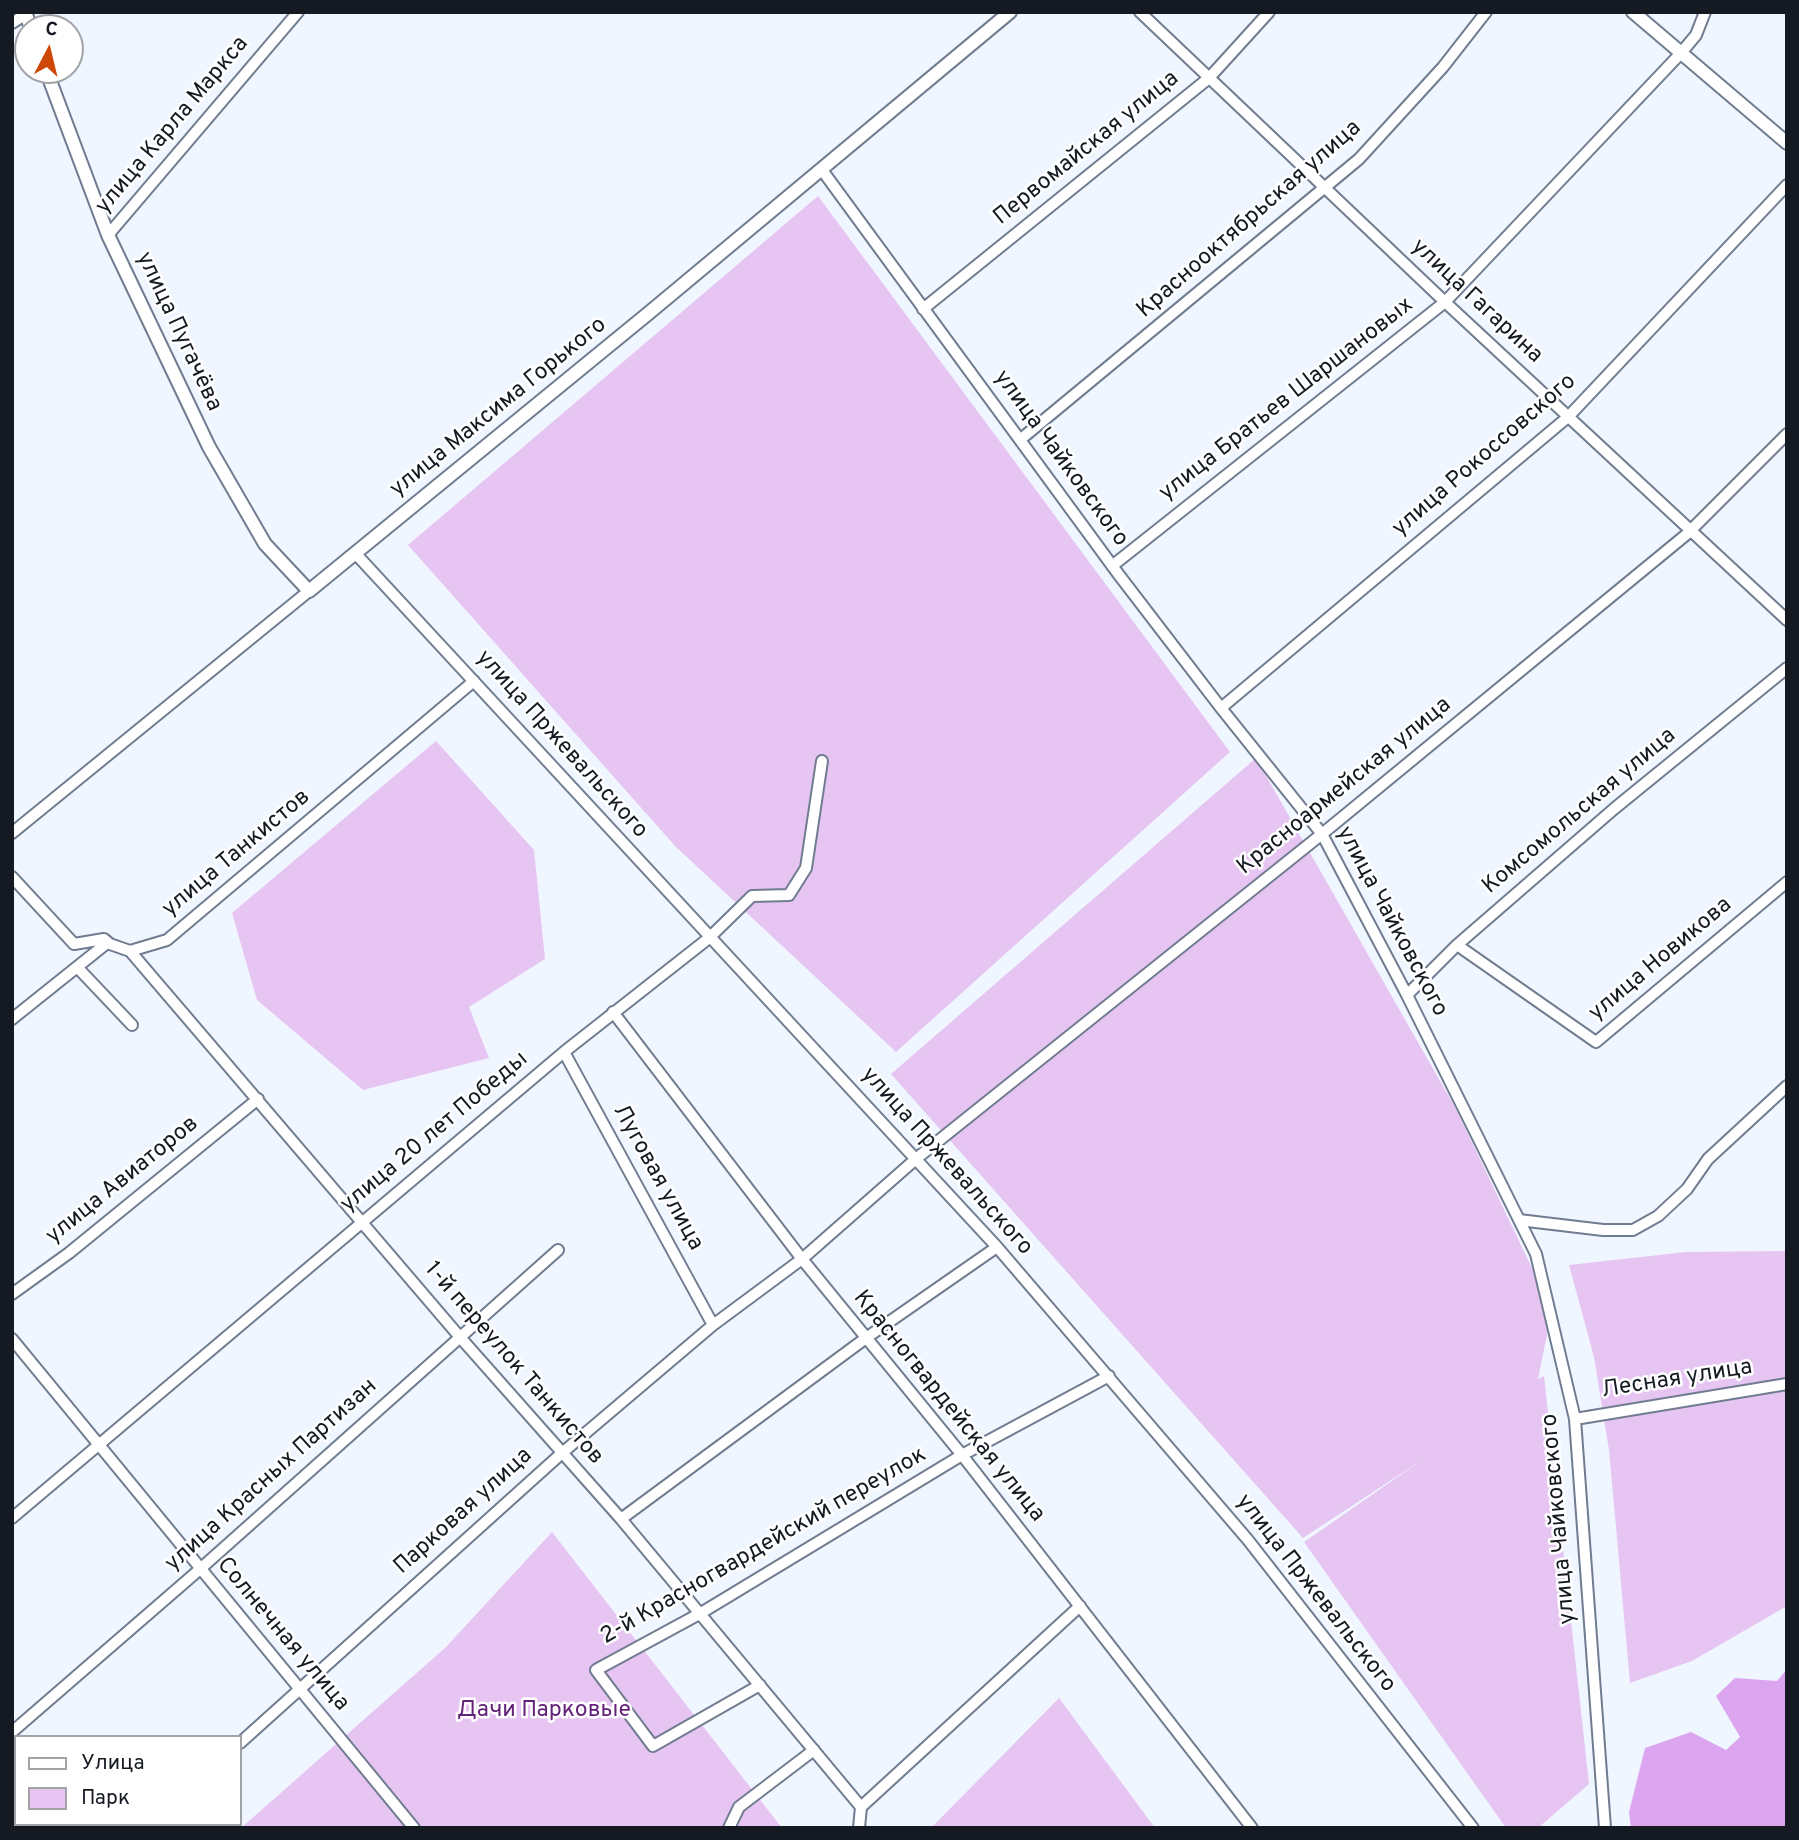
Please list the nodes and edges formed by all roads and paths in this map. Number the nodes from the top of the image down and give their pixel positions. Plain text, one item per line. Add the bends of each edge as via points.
1 (298, 12) edge
2 (1010, 12) edge
3 (1139, 12) edge
4 (1269, 12) edge
5 (1486, 12) edge
6 (1633, 12) edge
7 (1705, 12) edge
8 (25, 13) edge
9 (12, 23) edge
10 (1681, 53) junction
11 (1209, 78) junction
12 (51, 84) edge
13 (1787, 142) edge
14 (822, 170) junction
15 (1787, 185) edge
16 (1325, 188) junction
17 (108, 235) junction
18 (1445, 302) junction
19 (923, 309) junction
20 (1568, 417) junction
21 (1787, 435) edge
22 (1021, 439) junction
23 (1692, 529) junction
24 (355, 553) junction
25 (1112, 566) junction
26 (309, 591) junction
27 (1787, 620) edge
28 (1787, 668) edge
29 (474, 681) junction
30 (1221, 708) junction
31 (822, 761) dead end
32 (12, 833) edge
33 (1322, 834) junction
34 (12, 877) edge
35 (1787, 882) edge
36 (709, 937) junction
37 (110, 944) junction
38 (1457, 945) junction
39 (130, 951) junction
40 (77, 967) junction
41 (1407, 995) junction
42 (613, 1012) junction
43 (12, 1019) edge
44 (132, 1025) dead end
45 (564, 1052) junction
46 (1787, 1086) edge
47 (258, 1098) junction
48 (917, 1158) junction
49 (1519, 1220) junction
50 (363, 1221) junction
51 (998, 1247) junction
52 (558, 1250) dead end
53 (802, 1259) junction
54 (12, 1294) edge
55 (713, 1325) junction
56 (459, 1336) junction
57 (866, 1338) junction
58 (12, 1339) edge
59 (1109, 1376) junction
60 (1787, 1384) edge
61 (1575, 1419) junction
62 (98, 1446) junction
63 (562, 1453) junction
64 (962, 1455) junction
65 (12, 1518) edge
66 (621, 1519) junction
67 (200, 1570) junction
68 (1080, 1606) junction
69 (701, 1613) junction
70 (760, 1685) junction
71 (301, 1688) junction
72 (12, 1732) edge
73 (242, 1741) edge
74 (814, 1750) junction
75 (861, 1807) junction
76 (733, 1826) edge
77 (414, 1828) edge
78 (859, 1828) edge
79 (1252, 1828) edge
80 (1473, 1828) edge
81 (1605, 1828) edge

1 - 17 street, улица Карла Маркса
2 - 14 street, улица Максима Горького
3 - 11 street, улица Гагарина
4 - 11 street, Первомайская улица
5 - 16 street, Краснооктябрьская улица via 1359,159
6 - 10 street
7 - 10 street, улица Братьев Шаршановых
8 - 9 street
10 - 13 street
10 - 18 street, улица Братьев Шаршановых
11 - 16 street, улица Гагарина
11 - 19 street, Первомайская улица
12 - 17 street, улица Пугачёва
14 - 19 street, улица Чайковского
14 - 24 street, улица Максима Горького
15 - 20 street, улица Рокоссовского
16 - 18 street, улица Гагарина
16 - 22 street, Краснооктябрьская улица
17 - 26 street, улица Пугачёва via 209,447 265,544
18 - 20 street, улица Гагарина
18 - 25 street, улица Братьев Шаршановых
19 - 22 street, улица Чайковского
20 - 23 street, улица Гагарина
20 - 30 street, улица Рокоссовского
21 - 23 street, Красноармейская улица
22 - 25 street, улица Чайковского
23 - 27 street, улица Гагарина
23 - 33 street, Красноармейская улица
24 - 26 street, улица Максима Горького
24 - 29 street, улица Пржевальского
25 - 30 street, улица Чайковского
26 - 32 street, улица Максима Горького
28 - 38 street, Комсомольская улица
29 - 36 street, улица Пржевальского
29 - 39 street, улица Танкистов via 167,940
30 - 33 street, улица Чайковского
31 - 36 street, улица 20 лет Победы via 806,868 795,886 789,895 752,897
33 - 41 street, улица Чайковского
33 - 48 street, Красноармейская улица
34 - 37 street via 74,944 104,939
35 - 38 street, улица Новикова via 1596,1042
36 - 42 street, улица 20 лет Победы
36 - 48 street, улица Пржевальского
37 - 39 street
37 - 40 street
38 - 41 street, Комсомольская улица
39 - 47 street, 1-й переулок Танкистов
40 - 43 street
40 - 44 street
41 - 49 street, улица Чайковского
42 - 45 street, улица 20 лет Победы
42 - 53 street, Красногвардейская улица
45 - 50 street, улица 20 лет Победы
45 - 55 street, Луговая улица
46 - 49 street via 1708,1159 1687,1189 1658,1216 1633,1230
47 - 50 street, 1-й переулок Танкистов
47 - 54 street, улица Авиаторов
48 - 51 street, улица Пржевальского
48 - 53 street, Парковая улица
49 - 61 street, улица Чайковского via 1536,1254
50 - 56 street, 1-й переулок Танкистов
50 - 62 street, улица 20 лет Победы
51 - 57 street
51 - 59 street, улица Пржевальского
52 - 56 street, улица Красных Партизан
53 - 55 street, Парковая улица
53 - 57 street, Красногвардейская улица
55 - 63 street, Парковая улица
56 - 63 street, 1-й переулок Танкистов
56 - 67 street, улица Красных Партизан
57 - 64 street, Красногвардейская улица
57 - 66 street
58 - 62 street, Солнечная улица
59 - 64 street, 2-й Красногвардейский переулок
59 - 80 street, улица Пржевальского via 1248,1540
60 - 61 street, Лесная улица
61 - 81 street, улица Чайковского
62 - 65 street, улица 20 лет Победы
62 - 67 street, Солнечная улица
63 - 66 street, 1-й переулок Танкистов
63 - 71 street, Парковая улица
64 - 68 street, Красногвардейская улица
64 - 69 street, 2-й Красногвардейский переулок
66 - 69 street, 1-й переулок Танкистов
67 - 71 street, Солнечная улица
67 - 72 street, улица Красных Партизан
68 - 75 street
68 - 79 street, Красногвардейская улица
69 - 70 street, 1-й переулок Танкистов
69 - 70 street, 2-й Красногвардейский переулок via 596,1670 653,1746
70 - 74 street, 1-й переулок Танкистов
71 - 73 street, Парковая улица
71 - 77 street, Солнечная улица
74 - 75 street, 1-й переулок Танкистов
74 - 76 street via 739,1807
75 - 78 street

